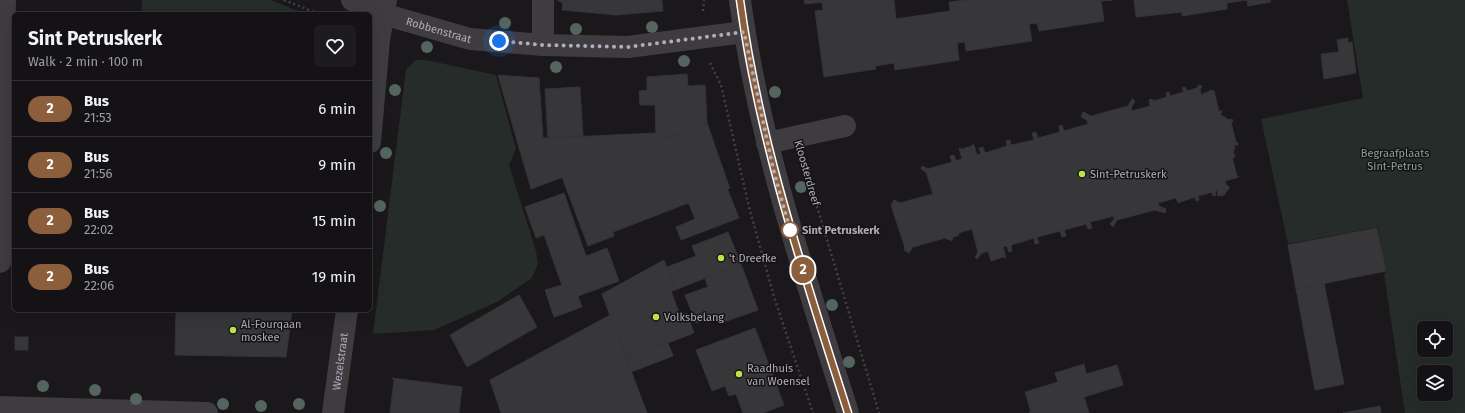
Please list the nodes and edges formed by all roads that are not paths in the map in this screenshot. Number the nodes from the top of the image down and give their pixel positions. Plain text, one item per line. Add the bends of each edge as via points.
1 (5, 0) edge
2 (352, 0) edge
3 (543, 0) edge
4 (740, 0) edge
5 (385, 7) edge
6 (744, 32) junction
7 (543, 45) junction
8 (372, 119) edge
9 (845, 126) dead end
10 (767, 142) junction
11 (0, 262) edge
12 (347, 312) edge
13 (0, 407) edge
14 (207, 413) edge
15 (333, 413) edge
16 (848, 413) edge

1 - 11 street
2 - 5 street, Robbenstraat
3 - 7 street
4 - 6 street
5 - 7 street, Robbenstraat via 470,39
5 - 8 street via 379,40
6 - 7 street, Robbenstraat via 628,47
6 - 10 street
9 - 10 street
10 - 16 street via 790,229
12 - 15 street, Wezelstraat
13 - 14 street

